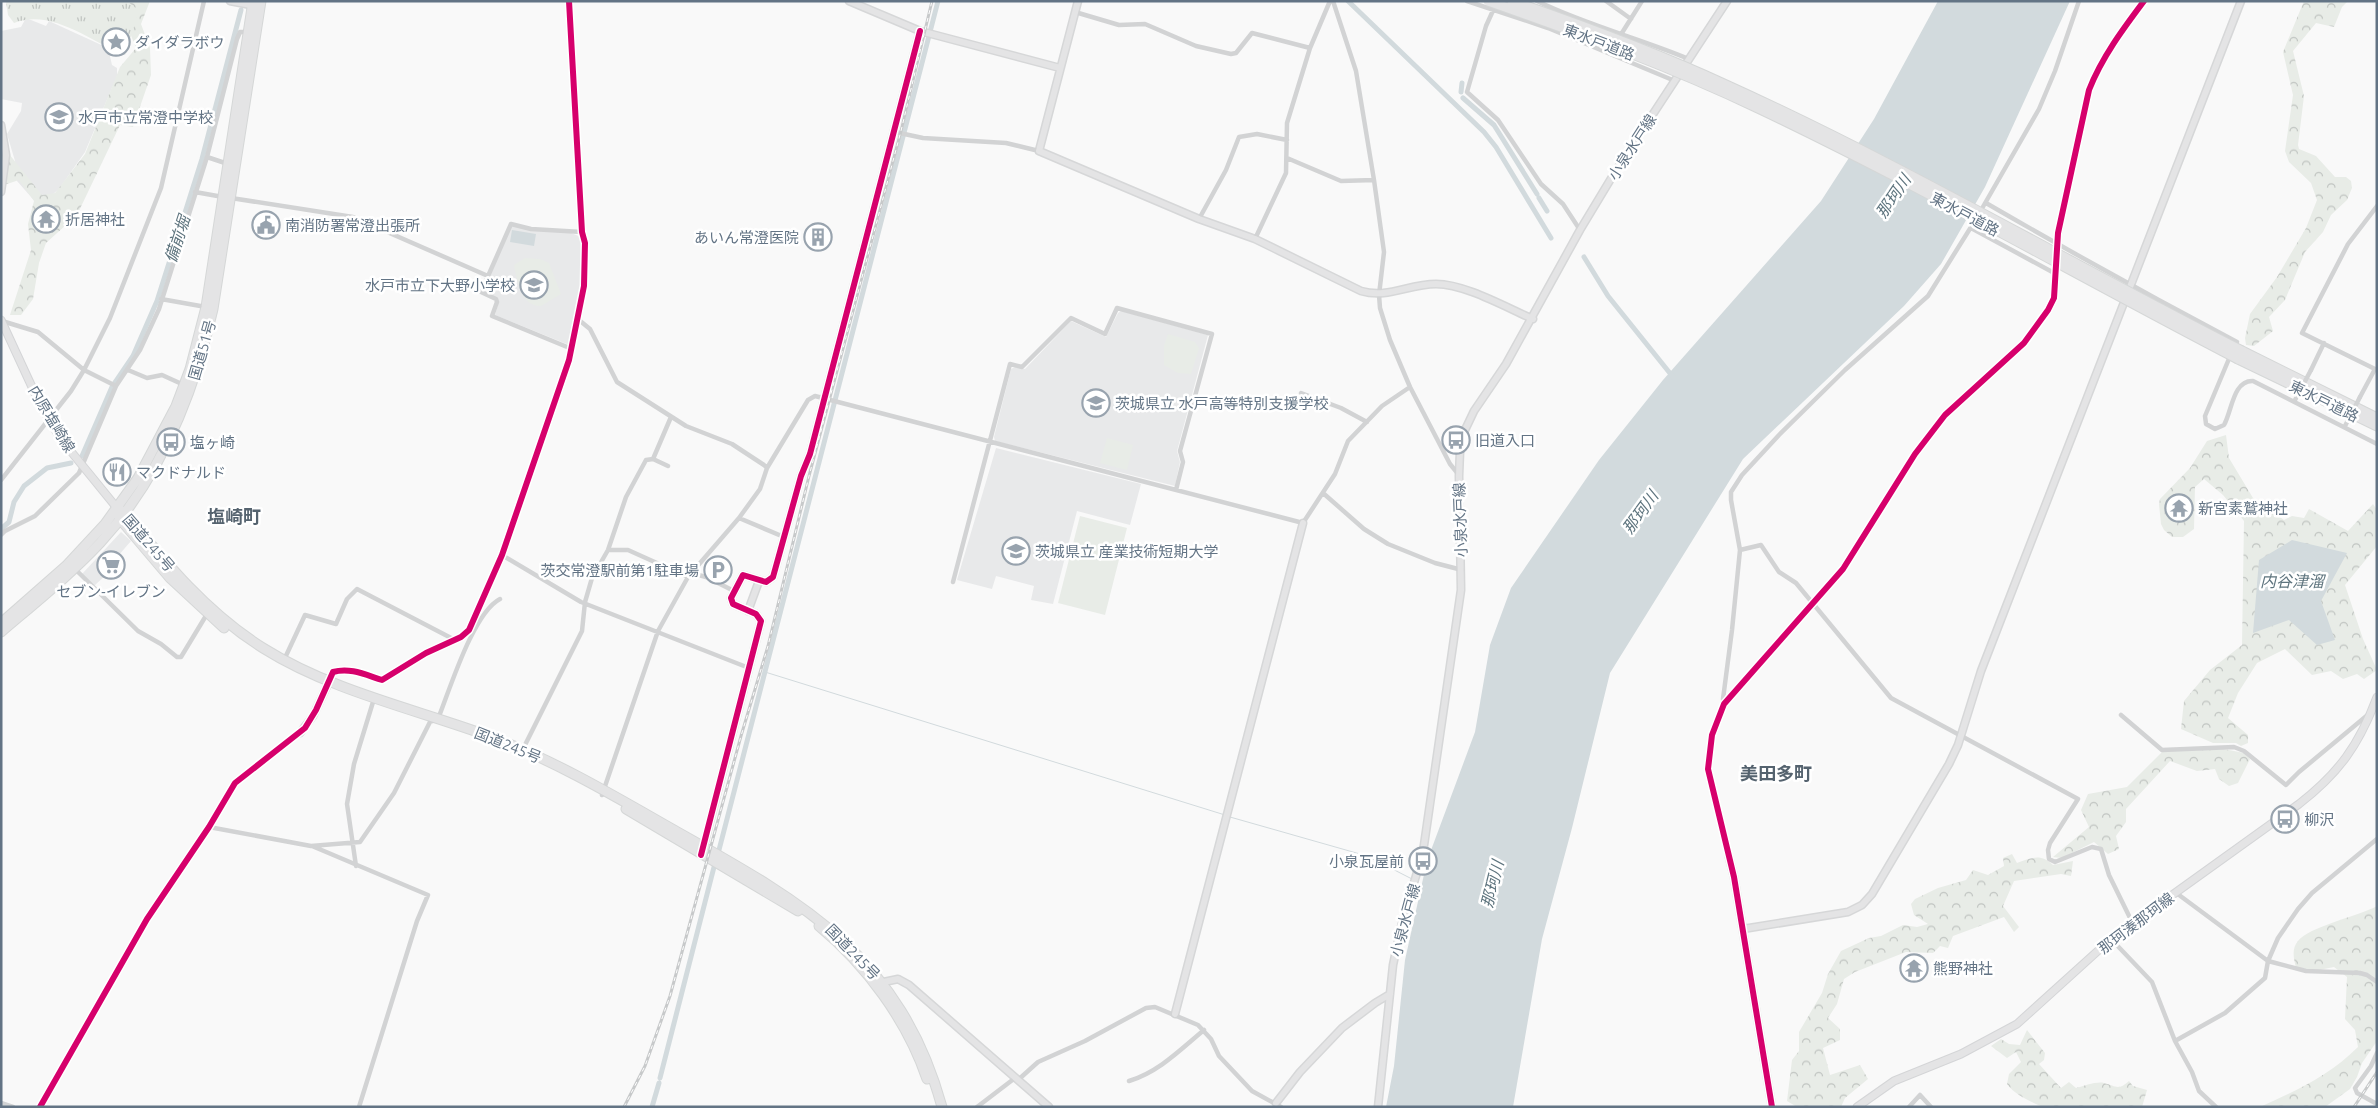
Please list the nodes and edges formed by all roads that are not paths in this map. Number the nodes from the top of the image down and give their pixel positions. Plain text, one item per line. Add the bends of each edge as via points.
1 (204, 1) edge
2 (230, 1) edge
3 (569, 1) edge
4 (849, 1) edge
5 (1078, 1) edge
6 (1331, 1) edge
7 (1467, 1) edge
8 (1488, 1) edge
9 (1498, 1) edge
10 (1512, 1) edge
11 (1537, 1) edge
12 (1606, 1) edge
13 (1642, 1) edge
14 (1727, 1) edge
15 (2078, 1) edge
16 (2144, 1) edge
17 (2241, 1) edge
18 (252, 4) edge
19 (1492, 10) junction
20 (1075, 12) junction
21 (1631, 19) junction
22 (248, 32) junction
23 (926, 33) junction
24 (1622, 34) junction
25 (1310, 48) junction
26 (1607, 52) junction
27 (1689, 59) junction
28 (1060, 68) junction
29 (1675, 81) junction
30 (1, 125) edge
31 (901, 134) junction
32 (1287, 140) junction
33 (1039, 151) junction
34 (207, 157) junction
35 (1287, 158) junction
36 (228, 164) junction
37 (1374, 180) junction
38 (1, 192) edge
39 (195, 192) junction
40 (227, 197) junction
41 (1986, 203) junction
42 (2377, 206) edge
43 (1199, 219) junction
44 (1971, 228) junction
45 (1580, 230) junction
46 (582, 232) junction
47 (1255, 238) junction
48 (2057, 244) junction
49 (2056, 274) junction
50 (488, 276) junction
51 (2131, 283) junction
52 (1379, 295) junction
53 (161, 300) junction
54 (206, 307) junction
55 (1533, 319) junction
56 (579, 320) junction
57 (2, 321) edge
58 (2324, 343) junction
59 (572, 349) junction
60 (2240, 355) junction
61 (84, 370) junction
62 (128, 370) junction
63 (2376, 370) edge
64 (114, 385) junction
65 (184, 385) junction
66 (1410, 387) junction
67 (1301, 393) dead end
68 (825, 398) junction
69 (2295, 402) junction
70 (670, 417) junction
71 (2377, 418) edge
72 (49, 419) junction
73 (1368, 422) junction
74 (2377, 426) edge
75 (2344, 427) junction
76 (990, 442) junction
77 (2377, 444) edge
78 (653, 459) junction
79 (668, 466) dead end
80 (82, 467) junction
81 (767, 468) junction
82 (1459, 476) junction
83 (1, 480) edge
84 (1176, 490) junction
85 (1323, 493) junction
86 (121, 513) junction
87 (739, 518) junction
88 (1, 524) edge
89 (1303, 524) junction
90 (6, 530) junction
91 (1, 535) edge
92 (784, 537) junction
93 (608, 550) junction
94 (1740, 550) junction
95 (502, 555) junction
96 (75, 568) junction
97 (1462, 570) junction
98 (690, 575) junction
99 (759, 581) junction
100 (953, 582) dead end
101 (734, 590) junction
102 (500, 599) dead end
103 (585, 602) junction
104 (1812, 604) junction
105 (748, 611) junction
106 (206, 614) junction
107 (1, 623) edge
108 (471, 630) junction
109 (658, 631) junction
110 (1, 632) edge
111 (455, 640) junction
112 (284, 660) junction
113 (749, 668) junction
114 (328, 684) junction
115 (2377, 697) edge
116 (373, 702) junction
117 (1724, 704) junction
118 (2371, 712) junction
119 (2121, 715) dead end
120 (434, 720) junction
121 (300, 733) joint
122 (1961, 736) junction
123 (521, 752) junction
124 (603, 792) junction
125 (208, 827) junction
126 (2377, 840) edge
127 (353, 843) junction
128 (311, 846) junction
129 (703, 851) junction
130 (1729, 857) joint
131 (356, 866) junction
132 (2175, 892) junction
133 (2133, 924) junction
134 (1743, 930) junction
135 (2111, 939) junction
136 (2268, 961) junction
137 (2377, 982) edge
138 (879, 984) junction
139 (1390, 994) junction
140 (1175, 1014) junction
141 (1204, 1030) junction
142 (2175, 1041) junction
143 (2377, 1053) edge
144 (1016, 1079) junction
145 (1129, 1081) dead end
146 (1, 1103) edge
147 (2377, 1104) edge
148 (1279, 1105) edge
149 (13, 1107) edge
150 (40, 1107) edge
151 (359, 1107) edge
152 (936, 1107) edge
153 (942, 1107) edge
154 (977, 1107) edge
155 (1049, 1107) edge
156 (1378, 1107) edge
157 (1772, 1107) edge
158 (1857, 1107) edge
159 (1908, 1107) edge
160 (1931, 1107) edge
161 (2216, 1107) edge

1 - 61 street via 160,188 110,318
2 - 18 street
3 - 46 street
4 - 23 street
5 - 20 street
6 - 25 street
6 - 37 street via 1356,71
7 - 19 street
8 - 60 highway, 東水戸道路, bridge via 1655,64 1759,109
9 - 19 street
10 - 60 highway, 東水戸道路, bridge via 1622,41 1762,101 1865,152
11 - 24 street
12 - 21 street
13 - 21 street
14 - 27 street, 小泉水戸線
15 - 41 street via 2042,101
16 - 48 street via 2120,32 2097,71 2090,90
17 - 51 street
18 - 22 highway, 国道51号
18 - 40 highway, 国道51号
19 - 26 street
19 - 45 street via 1467,92 1498,120 1541,184 1563,204
20 - 25 street via 1119,25 1145,24 1196,46 1231,54 1236,54 1252,33
20 - 28 street
21 - 24 street
22 - 34 street via 240,32 237,39
22 - 36 highway, 国道51号
23 - 28 street
23 - 31 street
24 - 26 street
24 - 27 street
25 - 32 street via 1286,123
26 - 29 street
27 - 29 street, 小泉水戸線
28 - 33 street
29 - 45 street, 小泉水戸線
30 - 38 street via 6,155
31 - 33 street via 983,141
31 - 68 street
32 - 35 street
32 - 43 street via 1257,134 1240,137
33 - 43 street
34 - 36 street
34 - 39 street
35 - 37 street via 1341,180
35 - 47 street via 1283,182
36 - 40 highway, 国道51号
37 - 52 street via 1384,252
39 - 40 street
39 - 53 street
40 - 50 street via 353,217
40 - 54 highway, 国道51号
40 - 86 highway, 国道51号 via 213,309 197,372 165,447
41 - 44 street
41 - 48 street
42 - 58 street via 2348,244 2302,332
43 - 47 street
44 - 49 street
44 - 94 street via 1928,296 1845,370 1736,482 1731,500
45 - 55 street, 小泉水戸線
46 - 50 street via 530,229 511,224
46 - 56 street via 585,244 584,286
47 - 52 street via 1360,291
48 - 49 street
48 - 51 street
49 - 104 street via 2054,298 2034,330 1945,415 1915,454 1843,569
50 - 59 street via 481,292 496,299 492,316
51 - 69 street via 2237,342 2209,401 2204,416 2206,424 2215,429 2224,425 2235,394 2248,380
51 - 122 street via 1981,670
52 - 55 street via 1429,284 1449,285
52 - 66 street via 1390,340
53 - 54 street
53 - 62 street via 144,342
54 - 65 highway, 国道51号
55 - 82 street, 小泉水戸線 via 1468,421 1460,451
56 - 59 street
56 - 70 street via 590,329 617,382
57 - 61 street via 38,332
57 - 72 main road, 内原塩崎線
58 - 63 street
58 - 69 street, bridge
59 - 95 street
60 - 71 highway, 東水戸道路
60 - 74 highway, 東水戸道路
61 - 64 street
61 - 72 street
62 - 64 street
62 - 65 street via 147,378 162,375
63 - 75 street, bridge
64 - 80 street
65 - 86 highway, 国道51号
66 - 73 street via 1382,406
66 - 82 street
67 - 73 street
68 - 76 street
68 - 81 street via 810,397
68 - 92 street
69 - 75 street
70 - 78 street
70 - 81 street via 732,444
72 - 80 main road, 内原塩崎線
72 - 83 street
73 - 85 street via 1348,442
75 - 77 street
76 - 84 street
76 - 84 street via 1010,364 1022,367 1071,318 1105,334 1117,308 1212,334 1180,451 1184,462
76 - 100 street
78 - 79 street
78 - 93 street via 646,460 626,497
80 - 86 main road, 内原塩崎線
80 - 90 street via 35,516
81 - 87 street via 760,488
82 - 97 street, 小泉水戸線
84 - 89 street
85 - 89 street
85 - 97 street via 1364,530 1388,544 1434,564
86 - 96 highway, 国道51号
86 - 106 highway, 国道245号 via 170,578
86 - 107 highway, 国道51号
86 - 112 highway, 国道245号 via 200,599 236,631
87 - 92 street
87 - 98 street
88 - 90 street
89 - 140 street
90 - 91 street
92 - 99 street via 773,577 766,582
93 - 98 street via 628,550
93 - 103 street via 592,578
94 - 104 street via 1761,545 1779,572 1796,583
94 - 117 street via 1722,699
95 - 103 street
95 - 108 street
96 - 106 street via 138,631 177,657 181,656
96 - 110 highway, 国道51号
97 - 139 street, 小泉水戸線 via 1425,843 1397,944
98 - 101 street
98 - 109 street
99 - 101 street via 743,575
99 - 105 street
101 - 105 street via 733,604
102 - 108 street
103 - 109 street
103 - 123 street via 582,631
104 - 117 street
104 - 122 street via 1890,698
105 - 113 street via 761,621
106 - 114 highway, 国道245号 via 262,655 302,676
108 - 111 street
108 - 120 street
109 - 113 street
109 - 124 street
111 - 112 street via 357,589 347,599 336,624 305,615
111 - 114 street via 426,653 382,680 340,670 333,672
112 - 114 highway, 国道245号
113 - 129 street
114 - 116 highway, 国道245号
114 - 120 highway, 国道245号
114 - 121 street via 313,716
115 - 118 main road, 那珂湊那珂線
116 - 120 highway, 国道245号
116 - 127 street via 360,741 348,797
117 - 130 street via 1712,735 1708,769
118 - 119 street via 2286,785 2244,751 2234,747 2162,750
118 - 132 main road, 那珂湊那珂線 via 2346,760 2321,787
120 - 123 highway, 国道245号
120 - 127 street via 394,793 365,837
121 - 125 street via 235,783
122 - 133 street via 2078,799 2050,843 2049,859 2055,862 2092,847 2101,850 2109,875
122 - 134 street via 1931,796 1872,894 1862,905 1848,912
123 - 124 highway, 国道245号
124 - 129 highway, 国道245号
125 - 128 street
125 - 150 street via 147,919
126 - 136 street via 2312,893 2284,926
127 - 128 street
127 - 131 street
128 - 131 street
129 - 138 highway, 国道245号 via 811,920
130 - 134 street
131 - 151 street via 428,895
132 - 133 main road, 那珂湊那珂線
132 - 136 street
133 - 135 main road, 那珂湊那珂線
134 - 157 street
135 - 142 street via 2152,982
135 - 158 main road, 那珂湊那珂線 via 2017,1024 1961,1054 1894,1081
136 - 137 street via 2306,971 2367,974
136 - 142 street via 2265,978 2226,1012
138 - 144 street via 898,979 909,986
138 - 152 highway, 国道245号 via 916,1054
138 - 153 highway, 国道245号 via 906,1017 919,1042
139 - 148 street via 1342,1028 1300,1072
139 - 156 street, 小泉水戸線
140 - 141 street
140 - 144 street via 1146,1008 1038,1062
141 - 145 street via 1158,1068
141 - 148 street via 1219,1056 1252,1091
142 - 161 street via 2199,1091
143 - 147 street via 2355,1088 2357,1093
144 - 154 street
144 - 155 street
146 - 149 street
159 - 160 street via 1920,1096

